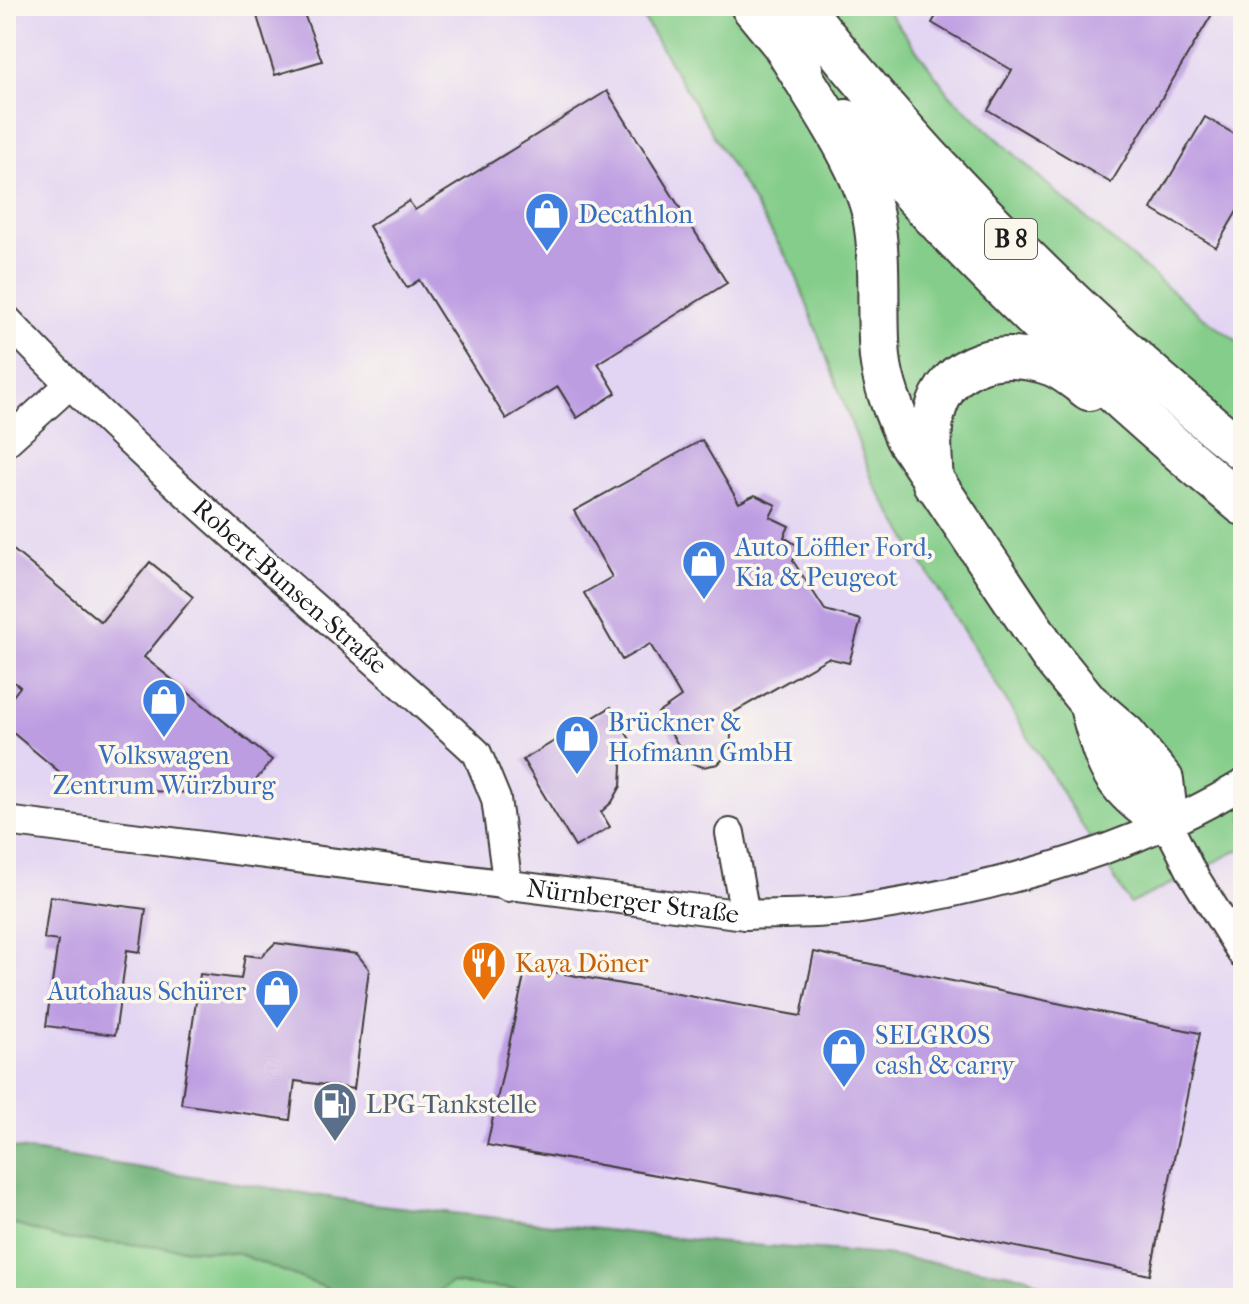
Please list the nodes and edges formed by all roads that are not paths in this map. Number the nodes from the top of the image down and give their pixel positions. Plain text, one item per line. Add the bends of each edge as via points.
1 (751, 6) edge
2 (802, 6) edge
3 (784, 47) junction
4 (6, 319) edge
5 (69, 385) junction
6 (1164, 439) junction
7 (6, 442) edge
8 (1243, 451) edge
9 (933, 483) junction
10 (1243, 505) edge
11 (1243, 784) edge
12 (6, 821) edge
13 (1168, 825) junction
14 (730, 833) dead end
15 (508, 887) junction
16 (745, 915) junction
17 (1243, 955) edge

1 - 3 highway, B 8
2 - 8 highway, B 8 via 881,103 984,212 1106,333
3 - 6 highway, B 8 via 955,240
3 - 9 highway via 861,179 879,267 884,373 906,439
4 - 5 street, Robert-Bunsen-Straße
5 - 7 street
5 - 15 street, Robert-Bunsen-Straße via 477,753 496,799
6 - 9 highway via 1055,367 1001,356 969,366 948,385 933,424
6 - 10 highway, B 8
9 - 13 highway via 1051,656 1163,780
11 - 13 street, Nürnberger Straße
12 - 15 street, Nürnberger Straße
13 - 16 street, Nürnberger Straße via 1101,851 975,887 858,910
13 - 17 street
14 - 16 street
15 - 16 street, Nürnberger Straße

